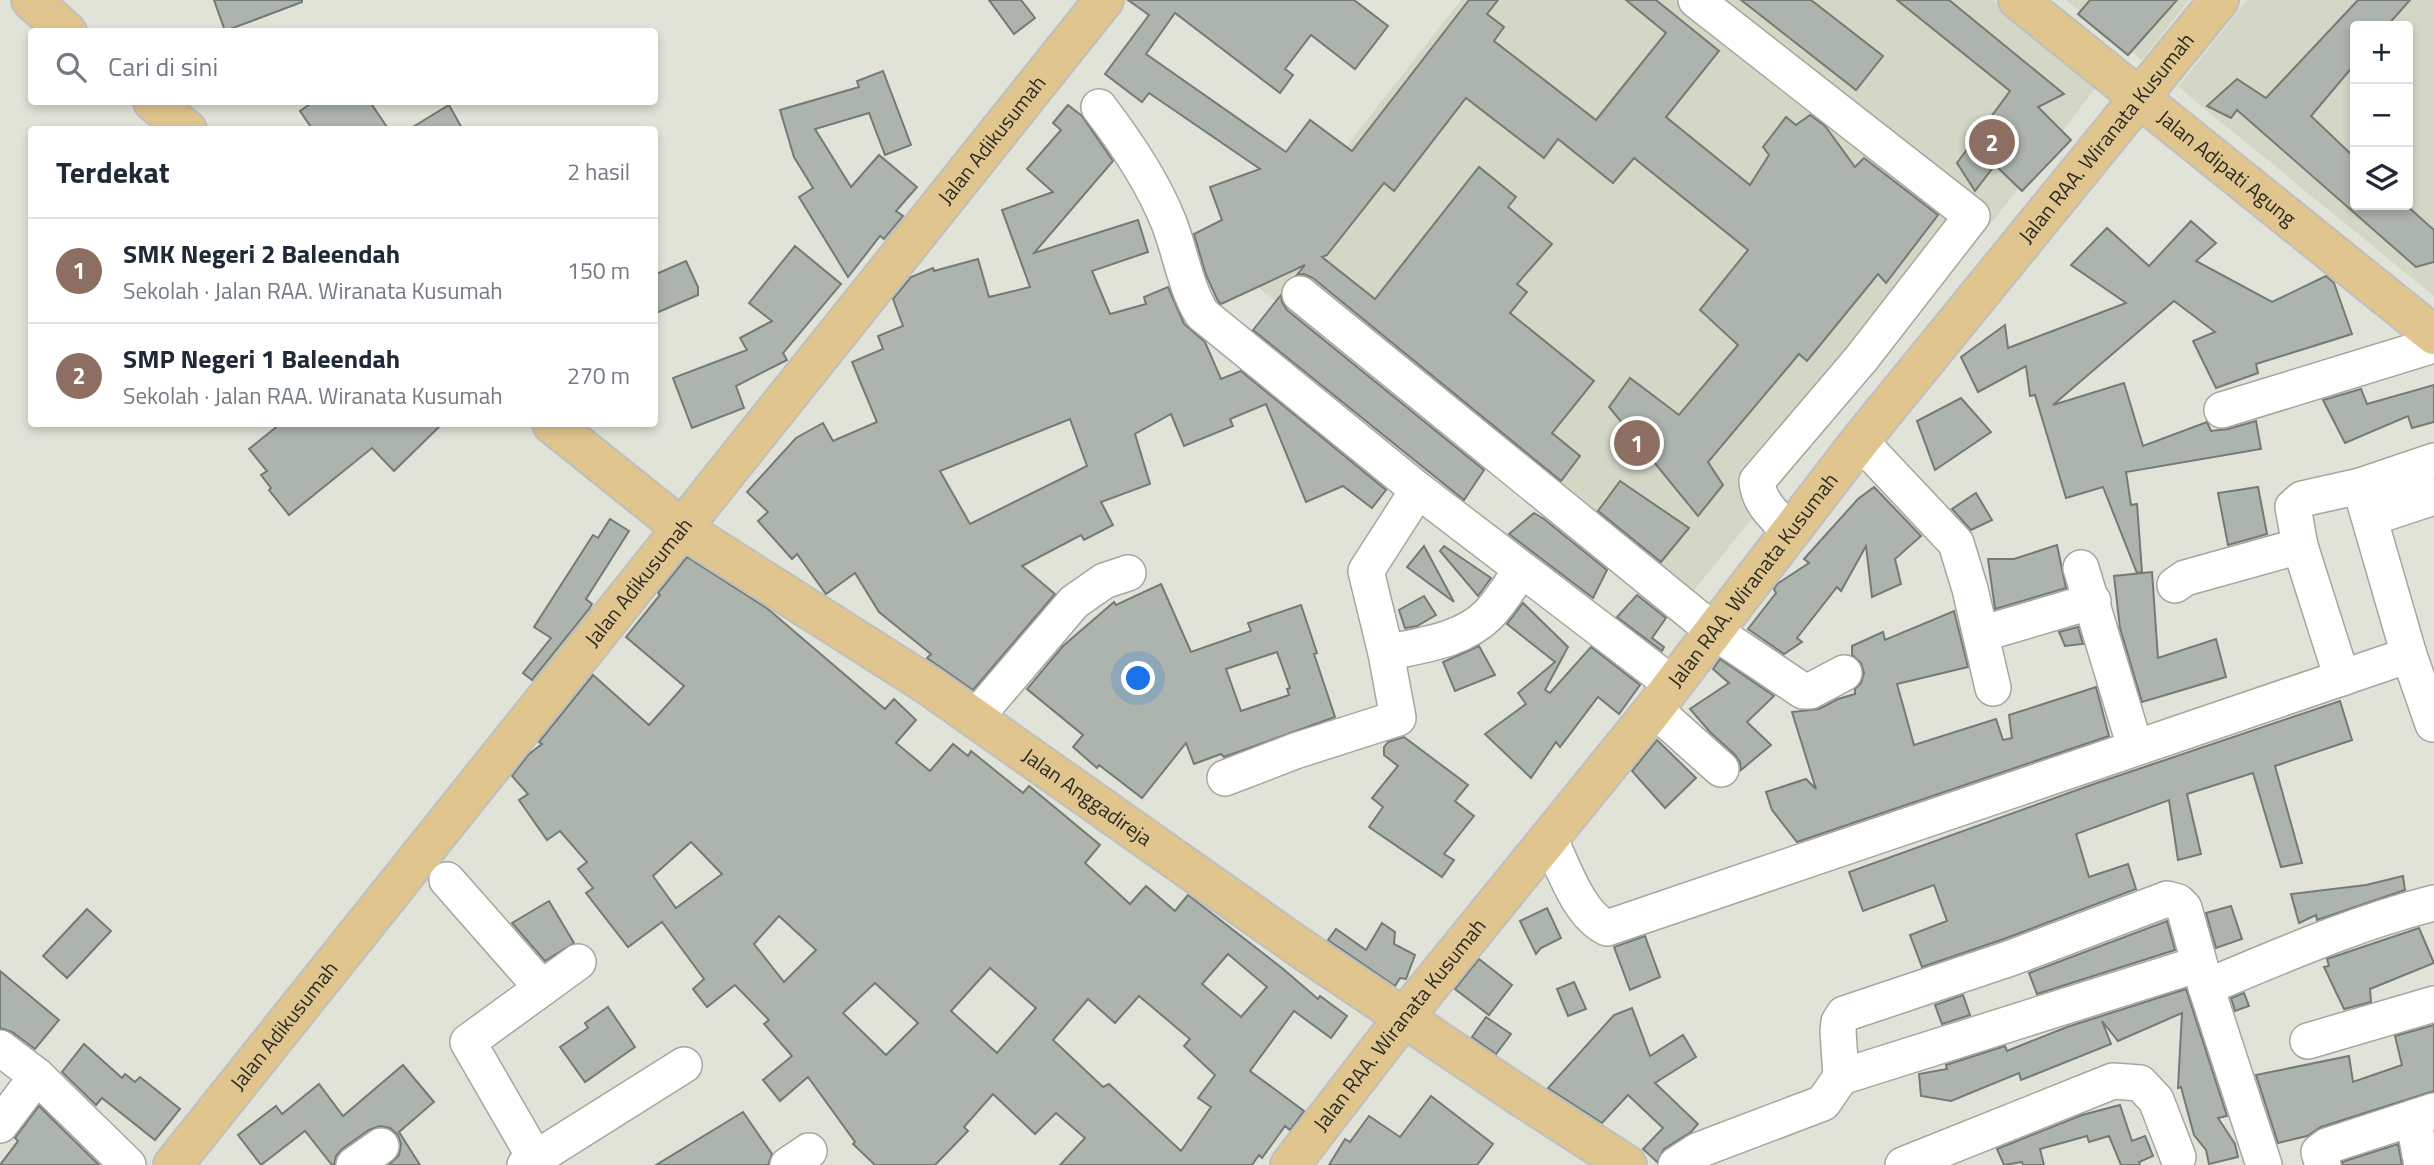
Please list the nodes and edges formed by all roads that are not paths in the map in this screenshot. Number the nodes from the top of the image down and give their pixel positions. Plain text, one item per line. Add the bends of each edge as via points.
1 (31, 0) edge
2 (1104, 0) edge
3 (1696, 0) edge
4 (2018, 0) edge
5 (2219, 0) edge
6 (62, 28) edge
7 (2140, 97) junction
8 (157, 105) edge
9 (1099, 107) dead end
10 (182, 126) edge
11 (1300, 295) dead end
12 (2434, 335) edge
13 (2434, 345) edge
14 (2222, 410) dead end
15 (556, 427) edge
16 (1860, 441) junction
17 (2434, 461) edge
18 (1418, 490) junction
19 (2434, 497) edge
20 (2365, 502) junction
21 (683, 529) junction
22 (1791, 533) junction
23 (2300, 546) junction
24 (2081, 568) dead end
25 (1521, 570) junction
26 (1128, 573) dead end
27 (2175, 584) dead end
28 (2093, 601) junction
29 (1715, 632) junction
30 (1981, 634) junction
31 (1386, 653) junction
32 (2409, 655) junction
33 (1844, 673) dead end
34 (2342, 678) junction
35 (1993, 688) dead end
36 (1663, 697) junction
37 (976, 719) junction
38 (2433, 724) edge
39 (2135, 747) junction
40 (1721, 769) dead end
41 (1225, 778) dead end
42 (1550, 839) junction
43 (447, 880) dead end
44 (2434, 903) edge
45 (578, 962) dead end
46 (2203, 976) junction
47 (542, 988) junction
48 (2434, 1004) edge
49 (1405, 1016) junction
50 (2308, 1041) dead end
51 (0, 1048) edge
52 (684, 1065) dead end
53 (37, 1076) junction
54 (1837, 1083) junction
55 (2424, 1115) edge
56 (0, 1125) edge
57 (2178, 1157) dead end
58 (533, 1163) edge
59 (128, 1165) edge
60 (173, 1165) edge
61 (1290, 1165) edge
62 (1627, 1165) edge
63 (1676, 1165) edge
64 (1903, 1165) edge
65 (2264, 1165) edge
66 (2323, 1165) edge
67 (2421, 1165) edge

1 - 6 main road
2 - 21 main road, Jalan Adikusumah
3 - 22 street via 1972,216 1861,359 1757,481 1766,506
4 - 7 main road, Jalan Adipati Agung
5 - 7 main road, Jalan RAA. Wiranata Kusumah
7 - 12 main road, Jalan Adipati Agung
7 - 16 main road, Jalan RAA. Wiranata Kusumah
8 - 10 main road
9 - 18 street via 1125,141 1168,221 1190,294 1202,314
11 - 29 street
13 - 14 street
15 - 21 main road, Jalan Anggadireja
16 - 22 main road, Jalan RAA. Wiranata Kusumah
16 - 30 street via 1956,543
17 - 20 street
18 - 25 street
18 - 31 street via 1366,571
19 - 20 street
20 - 23 street via 2302,499 2296,503
20 - 32 street
21 - 37 main road, Jalan Anggadireja
21 - 60 main road, Jalan Adikusumah
22 - 29 main road, Jalan RAA. Wiranata Kusumah
23 - 27 street
23 - 34 street
24 - 28 street
25 - 31 street via 1491,612 1468,631
25 - 36 street
26 - 37 street via 1104,581 1074,602
28 - 30 street
28 - 39 street
29 - 33 street via 1804,691
29 - 36 main road, Jalan RAA. Wiranata Kusumah
30 - 35 street
31 - 41 street via 1399,716 1396,721
32 - 34 street
32 - 38 street
34 - 39 street
36 - 40 street
36 - 42 main road, Jalan RAA. Wiranata Kusumah
37 - 49 main road, Jalan Anggadireja via 1302,949
39 - 42 street via 1606,928 1586,912
42 - 49 main road, Jalan RAA. Wiranata Kusumah
43 - 47 street
44 - 46 street
45 - 47 street
46 - 54 street
46 - 54 street via 2184,908 2167,899 1844,1014 1838,1031
46 - 65 street
47 - 58 street via 468,1042
48 - 50 street
49 - 61 main road, Jalan RAA. Wiranata Kusumah
49 - 62 main road, Jalan Anggadireja
51 - 53 street
52 - 58 street
53 - 56 street
53 - 59 street
54 - 63 street via 1823,1104 1699,1150
55 - 66 street via 2327,1146 2319,1152
55 - 67 street
57 - 64 street via 2156,1100 2140,1083 2113,1082

